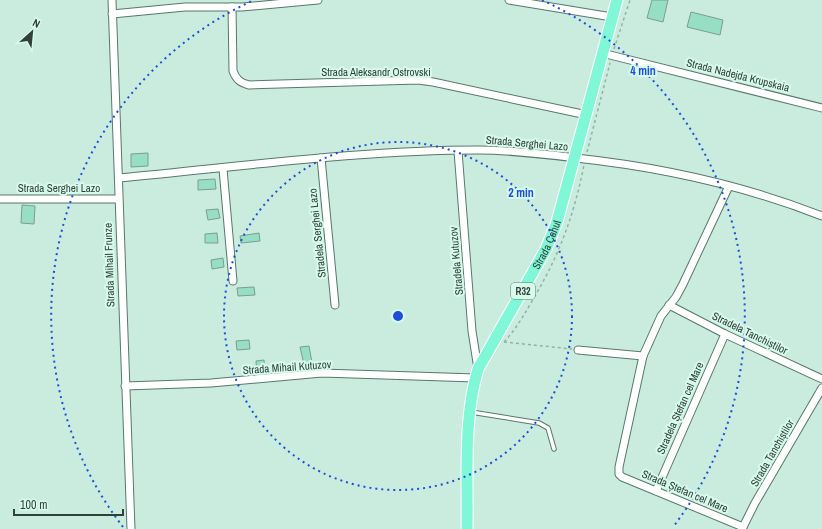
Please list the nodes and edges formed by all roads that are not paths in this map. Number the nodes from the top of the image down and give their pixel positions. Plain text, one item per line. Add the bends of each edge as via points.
1 (112, 0) edge
2 (318, 0) edge
3 (509, 0) edge
4 (616, 0) edge
5 (242, 4) edge
6 (232, 7) junction
7 (112, 14) junction
8 (612, 17) junction
9 (602, 53) junction
10 (822, 108) edge
11 (587, 115) junction
12 (458, 151) junction
13 (321, 158) junction
14 (575, 158) junction
15 (223, 169) junction
16 (119, 178) junction
17 (729, 186) junction
18 (0, 198) edge
19 (118, 199) junction
20 (822, 216) edge
21 (233, 281) dead end
22 (335, 305) dead end
23 (669, 305) junction
24 (725, 334) junction
25 (578, 350) road end
26 (643, 356) junction
27 (476, 373) junction
28 (822, 379) edge
29 (125, 386) junction
30 (822, 388) edge
31 (470, 412) junction
32 (554, 449) dead end
33 (656, 491) junction
34 (743, 528) edge
35 (131, 529) edge
36 (467, 529) edge

1 - 7 street, Strada Mihail Frunze
2 - 5 street
3 - 8 street
4 - 8 main road, Strada Cahul / R32
5 - 6 street
6 - 7 street via 185,7
6 - 11 street, Strada Aleksandr Ostrovski via 233,71 243,83 249,85 418,80 449,84
7 - 16 street, Strada Mihail Frunze
8 - 9 main road, Strada Cahul / R32
9 - 10 street, Strada Nadejda Krupskaia
9 - 11 main road, Strada Cahul / R32
11 - 14 main road, Strada Cahul / R32
12 - 13 street, Strada Serghei Lazo via 390,152
12 - 14 street, Strada Serghei Lazo via 507,151
12 - 27 street, Stradela Kutuzov
13 - 15 street, Strada Serghei Lazo
13 - 22 street, Stradela Serghei Lazo
14 - 17 street, Strada Serghei Lazo via 619,163
14 - 27 main road, Strada Cahul / R32 via 546,249
15 - 16 street, Strada Serghei Lazo
15 - 21 street
16 - 19 street, Strada Mihail Frunze
17 - 20 street, Strada Serghei Lazo via 783,201
17 - 23 street via 684,284
18 - 19 street, Strada Serghei Lazo
19 - 29 street, Strada Mihail Frunze
23 - 24 street, Stradela Tanchiștilor
23 - 26 street via 656,325
24 - 28 street, Stradela Tanchiștilor
24 - 33 street, Stradela Ștefan cel Mare
25 - 26 street
26 - 33 street, Strada Ștefan cel Mare via 619,474
27 - 29 street, Strada Mihail Kutuzov via 322,373 219,383
27 - 31 main road, Strada Cahul / R32
29 - 35 street, Strada Mihail Frunze
30 - 34 street, Strada Tanchiștilor
31 - 32 lane via 539,423 548,428
31 - 36 main road, Strada Cahul / R32
33 - 34 street, Strada Ștefan cel Mare

